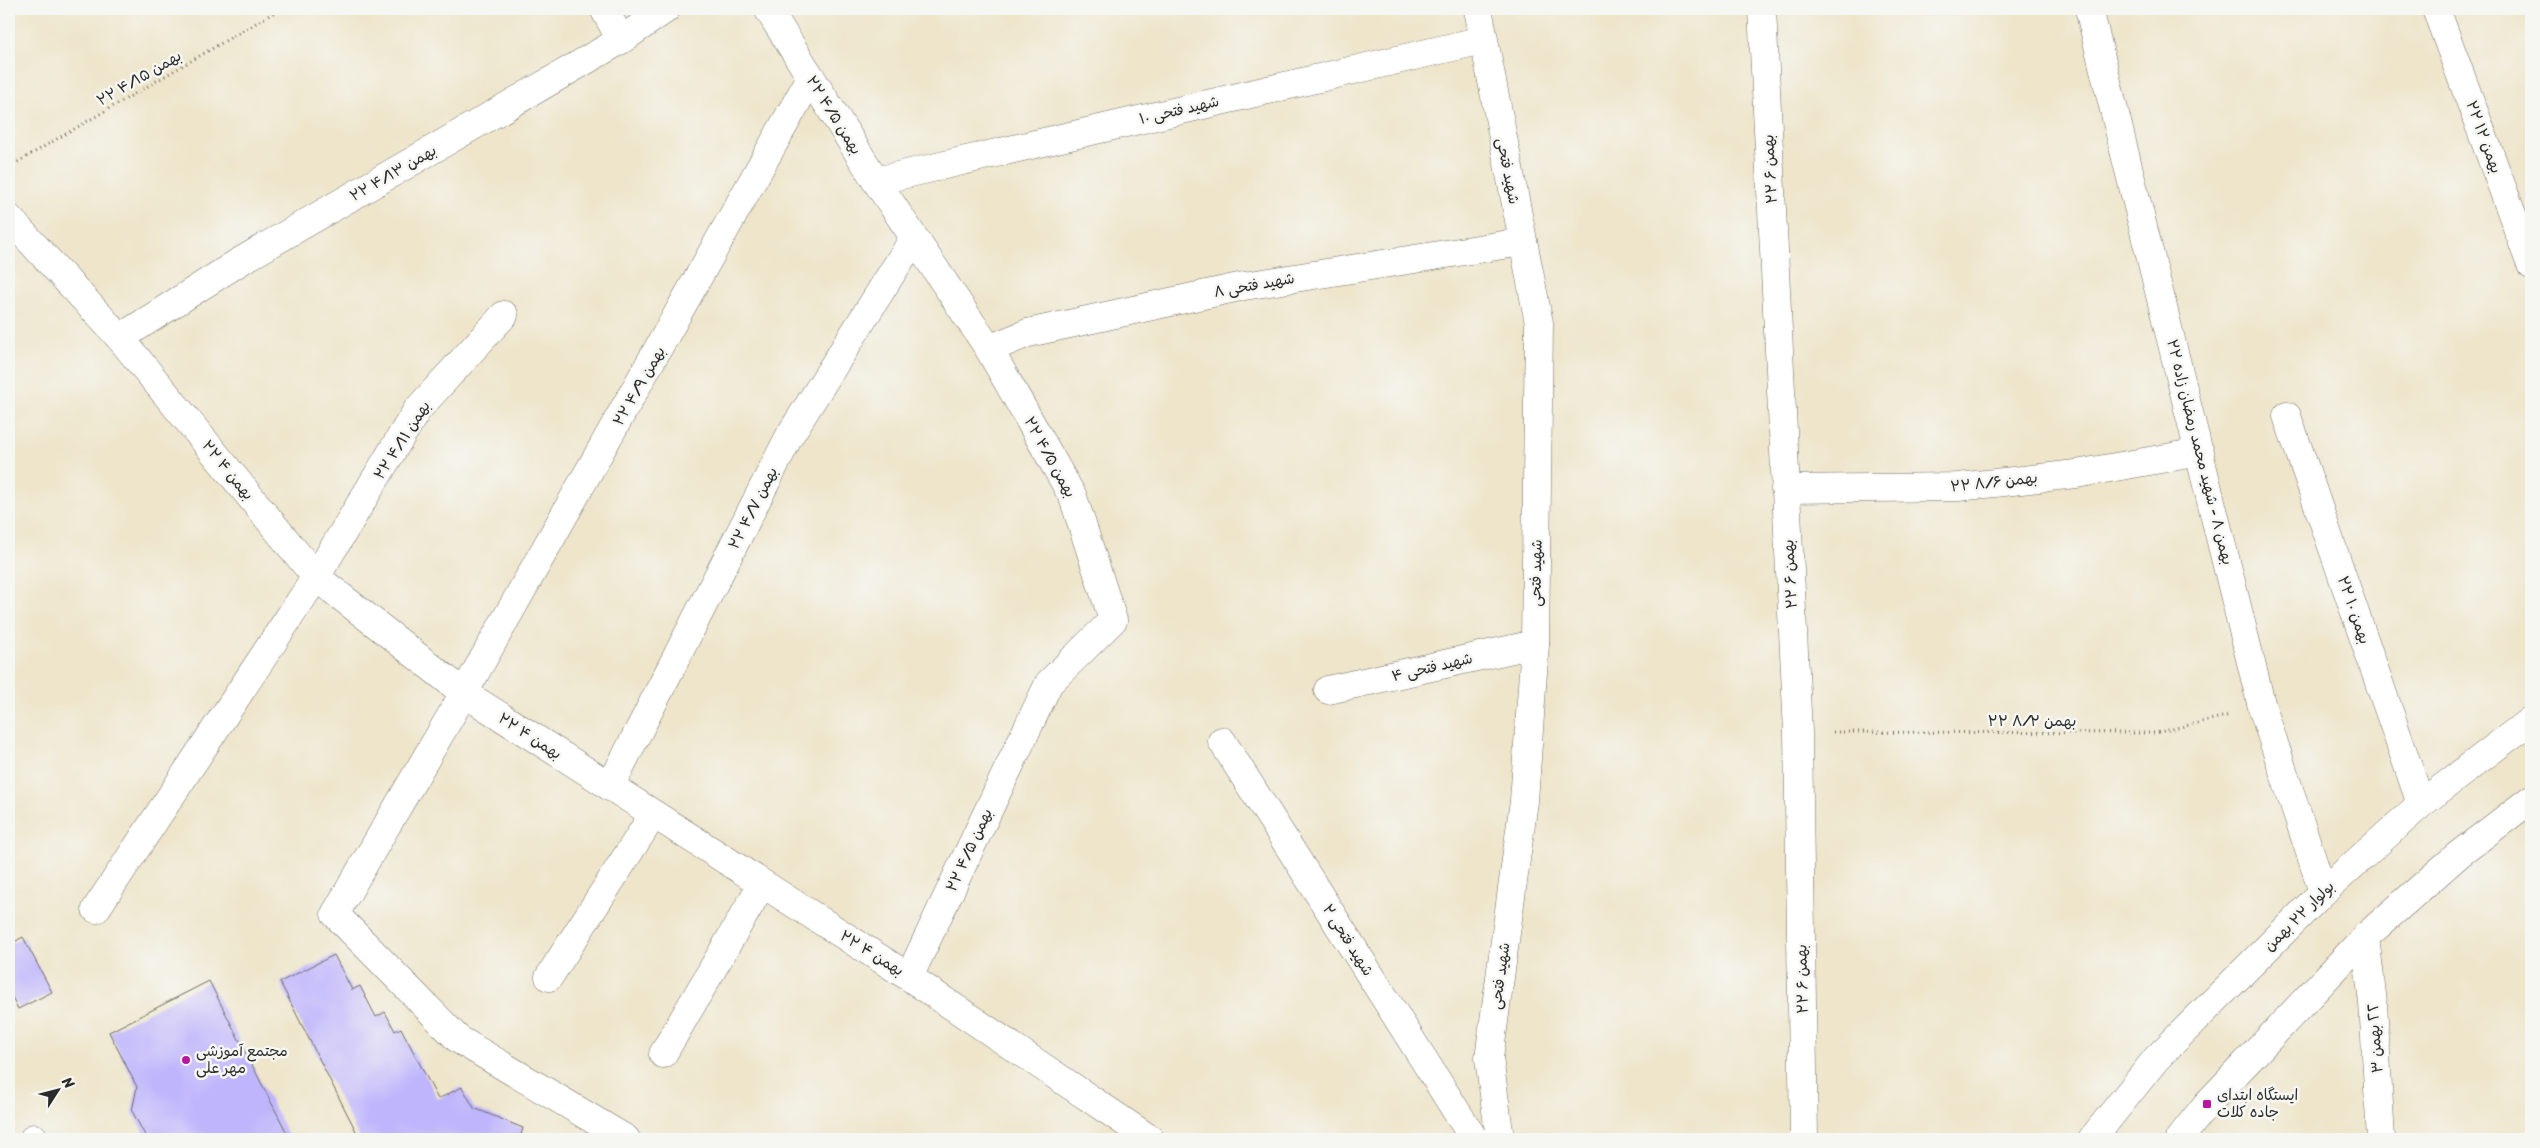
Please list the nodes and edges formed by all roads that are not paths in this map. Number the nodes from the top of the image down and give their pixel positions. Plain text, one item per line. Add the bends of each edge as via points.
1 (604, 9) edge
2 (666, 9) edge
3 (1478, 9) edge
4 (1762, 9) edge
5 (2089, 9) edge
6 (2436, 9) edge
7 (778, 10) edge
8 (622, 40) junction
9 (1482, 40) junction
10 (811, 78) junction
11 (876, 181) junction
12 (9, 218) edge
13 (914, 238) junction
14 (1522, 242) junction
15 (2531, 265) edge
16 (504, 315) dead end
17 (120, 338) junction
18 (989, 348) junction
19 (2287, 416) dead end
20 (2200, 452) junction
21 (1785, 488) junction
22 (316, 577) junction
23 (1535, 644) junction
24 (1328, 690) dead end
25 (464, 693) junction
26 (2531, 720) edge
27 (1222, 741) dead end
28 (610, 788) junction
29 (2531, 799) edge
30 (2421, 804) junction
31 (653, 815) junction
32 (762, 884) junction
33 (2323, 892) junction
34 (96, 909) dead end
35 (2365, 938) junction
36 (549, 977) dead end
37 (909, 977) junction
38 (663, 1054) dead end
39 (626, 1139) edge
40 (1150, 1139) edge
41 (1474, 1139) edge
42 (1500, 1139) edge
43 (1804, 1139) edge
44 (2092, 1139) edge
45 (2179, 1139) edge
46 (2381, 1139) edge

1 - 8 street
2 - 8 street, ۲۲ بهمن ۴/۱۳
3 - 9 street, شهید فتحی
4 - 21 street, ۲۲ بهمن ۶
5 - 20 street, ۲۲ بهمن ۸ - شهید محمد رمضان زاده
6 - 15 street, ۲۲ بهمن ۱۲
7 - 10 street, ۲۲ بهمن ۴/۵
8 - 17 street, ۲۲ بهمن ۴/۱۳ via 239,262
9 - 11 street, شهید فتحی ۱۰
9 - 14 street, شهید فتحی
10 - 11 street, ۲۲ بهمن ۴/۵
10 - 25 street, ۲۲ بهمن ۴/۹
11 - 13 street, ۲۲ بهمن ۴/۵
12 - 17 street, ۲۲ بهمن ۴
13 - 18 street, ۲۲ بهمن ۴/۵
13 - 28 street, ۲۲ بهمن ۴/۷ via 790,435
14 - 18 street, شهید فتحی ۸ via 1244,286 1028,333
14 - 23 street, شهید فتحی via 1538,323
16 - 22 street, ۲۲ بهمن ۴/۱۱ via 417,410
17 - 22 street, ۲۲ بهمن ۴
18 - 37 street, ۲۲ بهمن ۴/۵ via 1073,497 1113,620 1049,683
19 - 30 street, ۲۲ بهمن ۱۰
20 - 21 street, ۲۲ بهمن ۸/۶ via 2076,474 1958,487
20 - 33 street, ۲۲ بهمن ۸ - شهید محمد رمضان زاده via 2262,707
21 - 43 street, ۲۲ بهمن ۶ via 1798,732
22 - 25 street, ۲۲ بهمن ۴
22 - 34 street, ۲۲ بهمن ۴/۱۱
23 - 24 street, شهید فتحی ۴
23 - 42 street, شهید فتحی via 1524,801 1489,1058
25 - 28 street, ۲۲ بهمن ۴
25 - 39 street, ۲۲ بهمن ۴/۹ via 335,914 458,1039
26 - 30 street, بولوار ۲۲ بهمن
27 - 41 street, شهید فتحی ۲
28 - 31 street, ۲۲ بهمن ۴
29 - 35 street via 2458,855
30 - 33 street, بولوار ۲۲ بهمن
31 - 32 street, ۲۲ بهمن ۴
31 - 36 street
32 - 37 street, ۲۲ بهمن ۴
32 - 38 street
33 - 44 street, بولوار ۲۲ بهمن via 2156,1059
35 - 45 street
35 - 46 street, ٢٢ بهمن ۳ via 2373,1003
37 - 40 street, ۲۲ بهمن ۴

